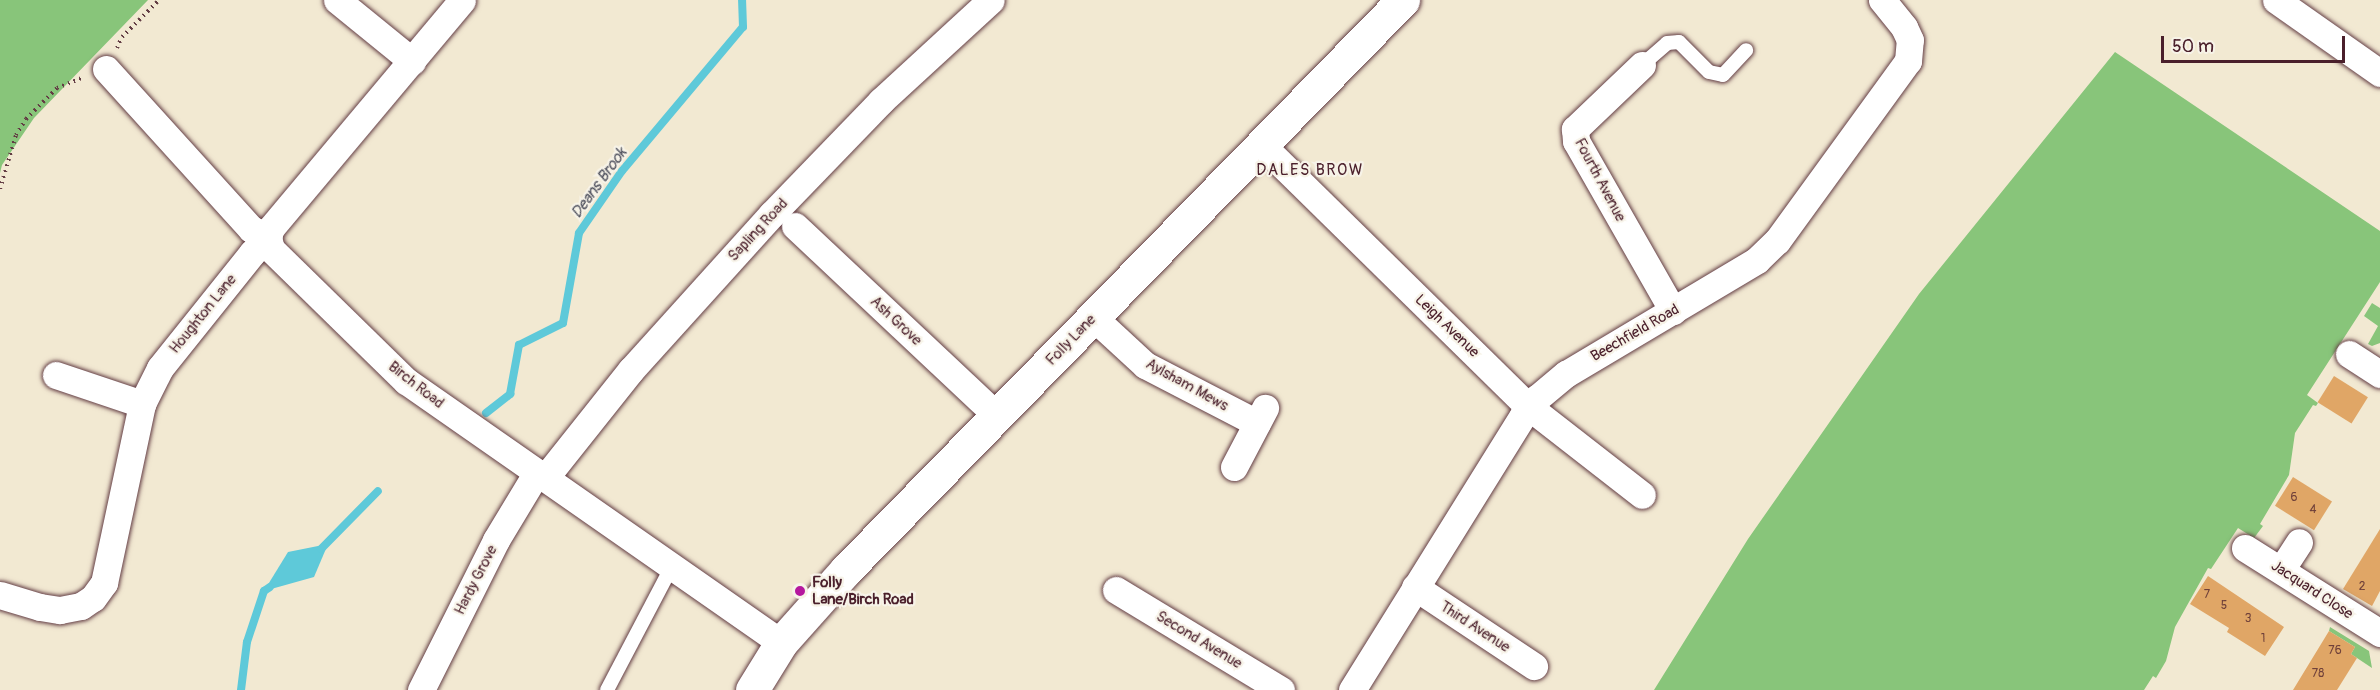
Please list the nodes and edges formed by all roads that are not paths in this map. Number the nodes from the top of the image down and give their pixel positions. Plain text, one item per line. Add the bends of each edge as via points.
1 (337, 0) edge
2 (462, 0) edge
3 (991, 0) edge
4 (1403, 0) edge
5 (1882, 0) edge
6 (2276, 0) edge
7 (1746, 50) dead end
8 (412, 61) junction
9 (1642, 66) joint
10 (106, 69) road end
11 (2380, 73) edge
12 (1262, 145) junction
13 (795, 226) dead end
14 (268, 237) junction
15 (1673, 311) junction
16 (1093, 317) junction
17 (2349, 354) dead end
18 (2380, 374) edge
19 (56, 375) dead end
20 (142, 404) junction
21 (1529, 407) junction
22 (997, 416) junction
23 (1234, 467) dead end
24 (541, 475) junction
25 (1642, 495) dead end
26 (2298, 542) dead end
27 (2244, 548) dead end
28 (672, 566) junction
29 (2281, 570) junction
30 (1415, 587) junction
31 (1116, 590) dead end
32 (0, 596) edge
33 (2380, 633) edge
34 (781, 643) junction
35 (1534, 666) dead end
36 (421, 690) edge
37 (607, 690) edge
38 (752, 690) edge
39 (1281, 690) edge
40 (1352, 690) edge

1 - 8 street
2 - 8 street, Houghton Lane
3 - 24 street, Sapling Road via 881,101 772,214
4 - 12 main road, Folly Lane
5 - 15 street, Beechfield Road via 1910,40 1903,70 1768,251
6 - 11 street
7 - 9 lane via 1723,75 1709,72 1679,42 1667,43
8 - 14 street, Houghton Lane via 271,228
9 - 15 street, Fourth Avenue via 1575,129 1575,141
10 - 14 street, Birch Road via 251,229
12 - 16 main road, Folly Lane
12 - 21 street, Leigh Avenue
13 - 22 street, Ash Grove
14 - 20 street, Houghton Lane via 185,334 160,368
14 - 24 street, Birch Road via 271,249 406,381
15 - 21 street, Beechfield Road via 1566,374
16 - 22 main road, Folly Lane
16 - 23 street, Aylsham Mews via 1145,364 1261,415
17 - 18 street
19 - 20 street
20 - 32 street, Houghton Lane via 104,583 93,598 81,606 60,610
21 - 25 street, Leigh Avenue
21 - 30 street, Beechfield Road
22 - 34 main road, Folly Lane via 852,563
24 - 28 street, Birch Road
24 - 36 street, Hardy Grove via 496,540
26 - 29 street
27 - 29 street, Jacquard Close
28 - 34 street, Birch Road
28 - 37 lane
29 - 33 street, Jacquard Close
30 - 35 street, Third Avenue
30 - 40 street, Beechfield Road
31 - 39 street, Second Avenue
34 - 38 main road, Folly Lane

